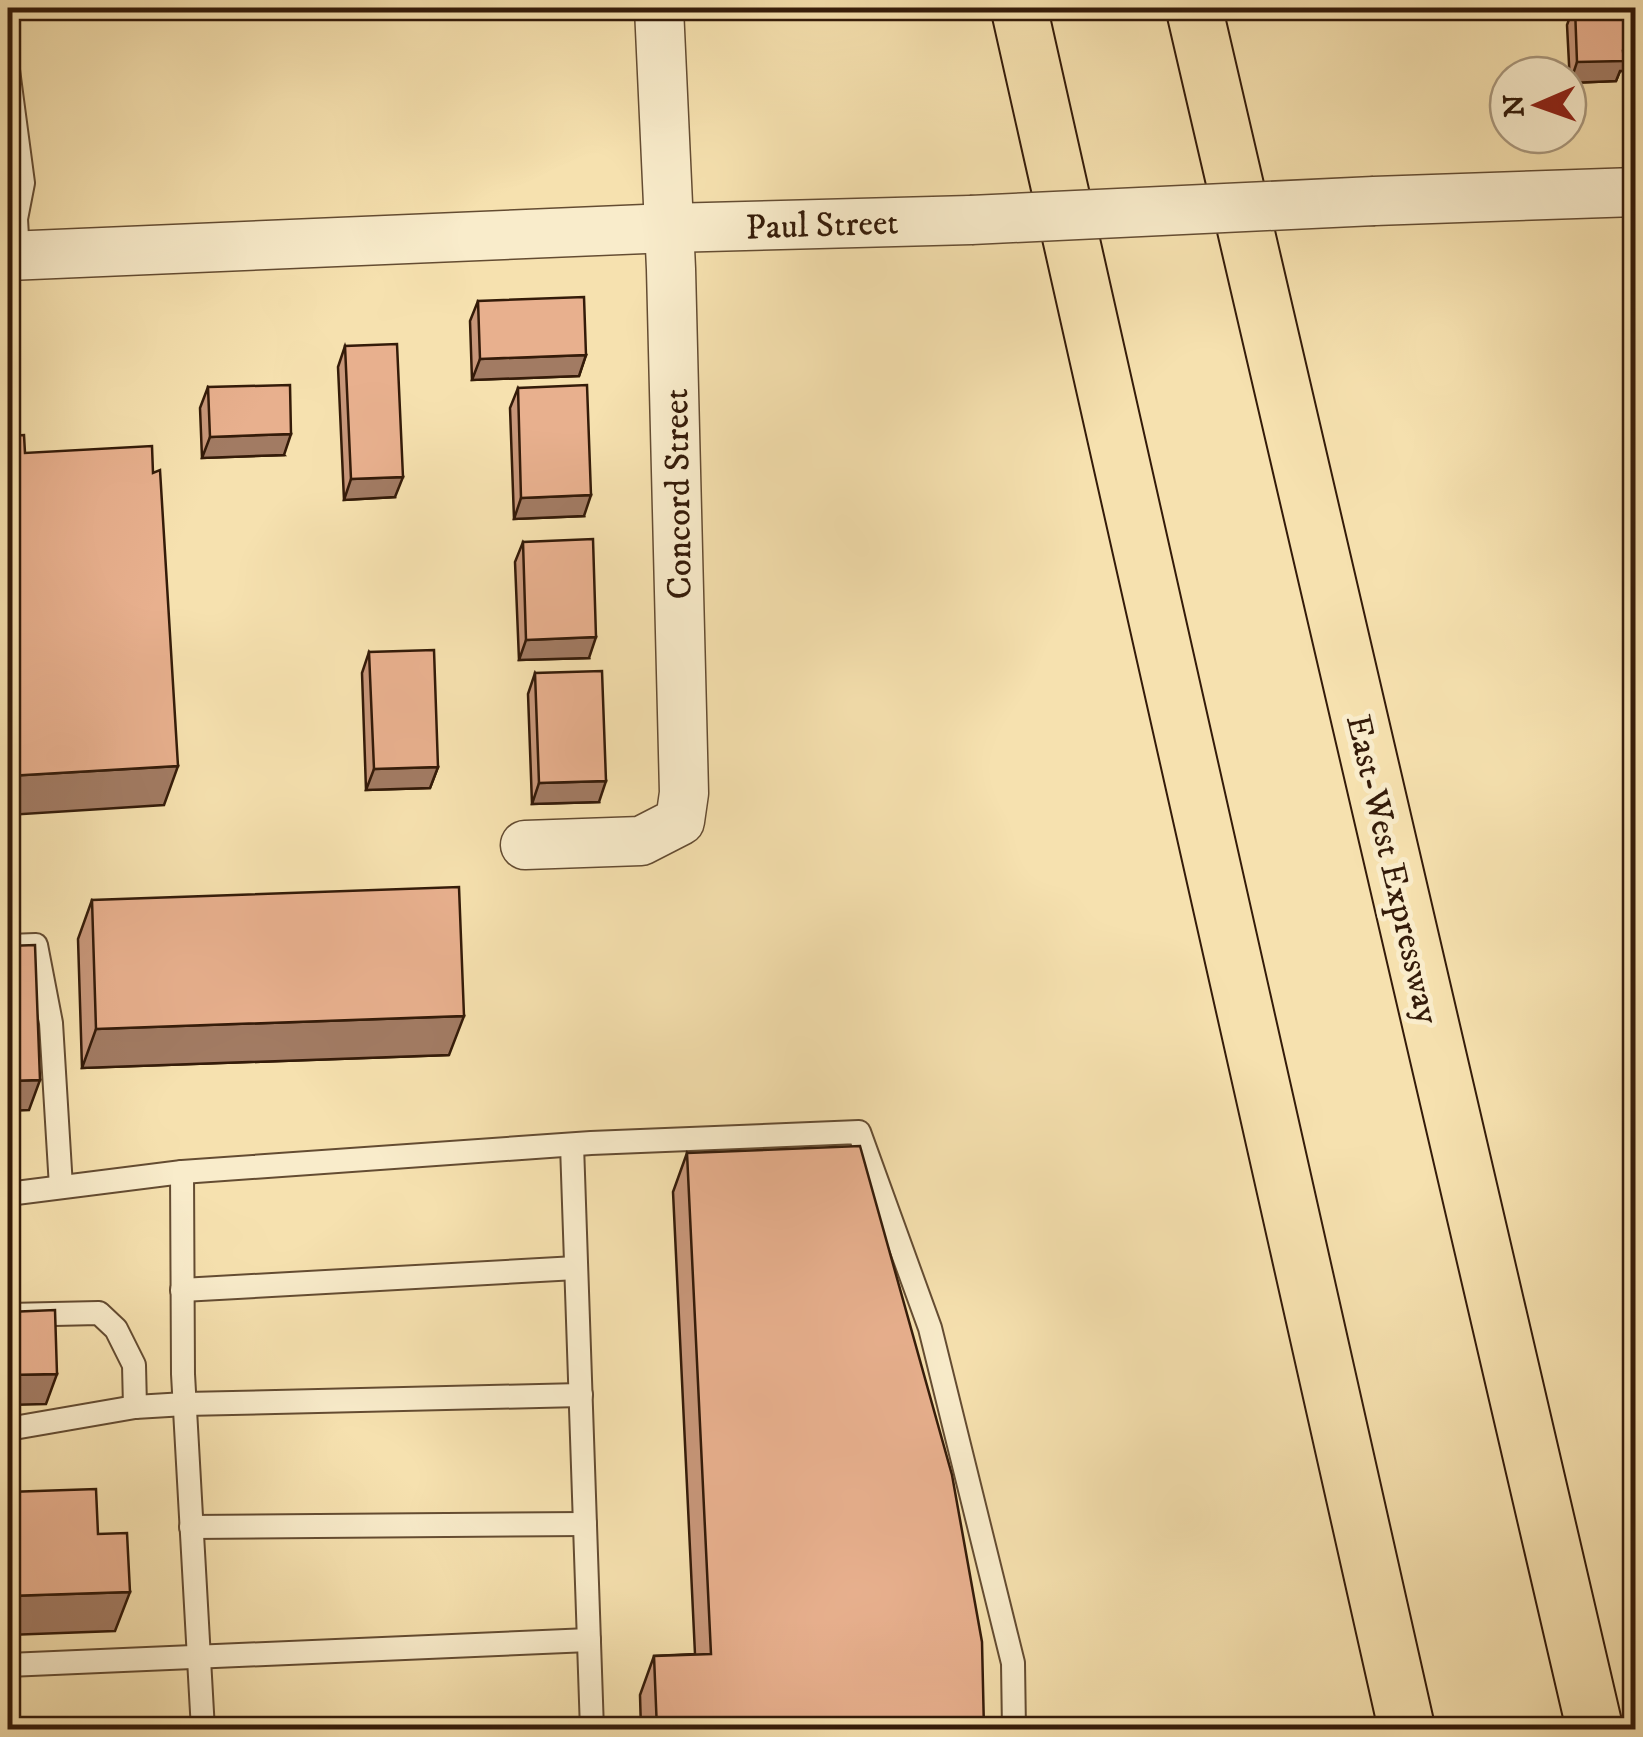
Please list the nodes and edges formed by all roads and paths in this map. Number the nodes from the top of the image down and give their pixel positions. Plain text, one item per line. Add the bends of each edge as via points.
1 (658, 8) edge
2 (1019, 8) edge
3 (1194, 8) edge
4 (8, 70) edge
5 (1636, 192) edge
6 (669, 228) junction
7 (13, 255) edge
8 (525, 845) dead end
9 (8, 946) edge
10 (572, 1144) junction
11 (182, 1172) junction
12 (61, 1187) junction
13 (8, 1194) edge
14 (576, 1268) junction
15 (182, 1290) junction
16 (8, 1315) edge
17 (580, 1395) junction
18 (185, 1404) junction
19 (135, 1407) junction
20 (8, 1429) edge
21 (585, 1524) junction
22 (192, 1527) junction
23 (589, 1640) junction
24 (199, 1657) junction
25 (8, 1665) edge
26 (202, 1730) edge
27 (592, 1730) edge
28 (1014, 1730) edge
29 (1408, 1730) edge
30 (1595, 1730) edge

1 - 6 street, Concord Street
2 - 29 highway
3 - 30 highway, East-West Expressway
4 - 7 lane via 23,183
5 - 6 street, Paul Street, bridge
6 - 7 street, Paul Street
6 - 8 street, Concord Street via 680,821 641,841
9 - 12 lane via 36,945 51,1022
10 - 11 lane
10 - 14 lane
10 - 28 lane via 859,1132 930,1328 1013,1663
11 - 12 lane
11 - 15 lane
12 - 13 lane
14 - 15 lane
14 - 17 lane
15 - 18 lane
16 - 19 lane via 99,1313 116,1329 134,1366
17 - 18 lane
17 - 21 lane
18 - 19 lane
18 - 22 lane
19 - 20 lane
21 - 22 lane
21 - 23 lane
22 - 24 lane
23 - 24 lane
23 - 27 lane
24 - 25 lane
24 - 26 lane

